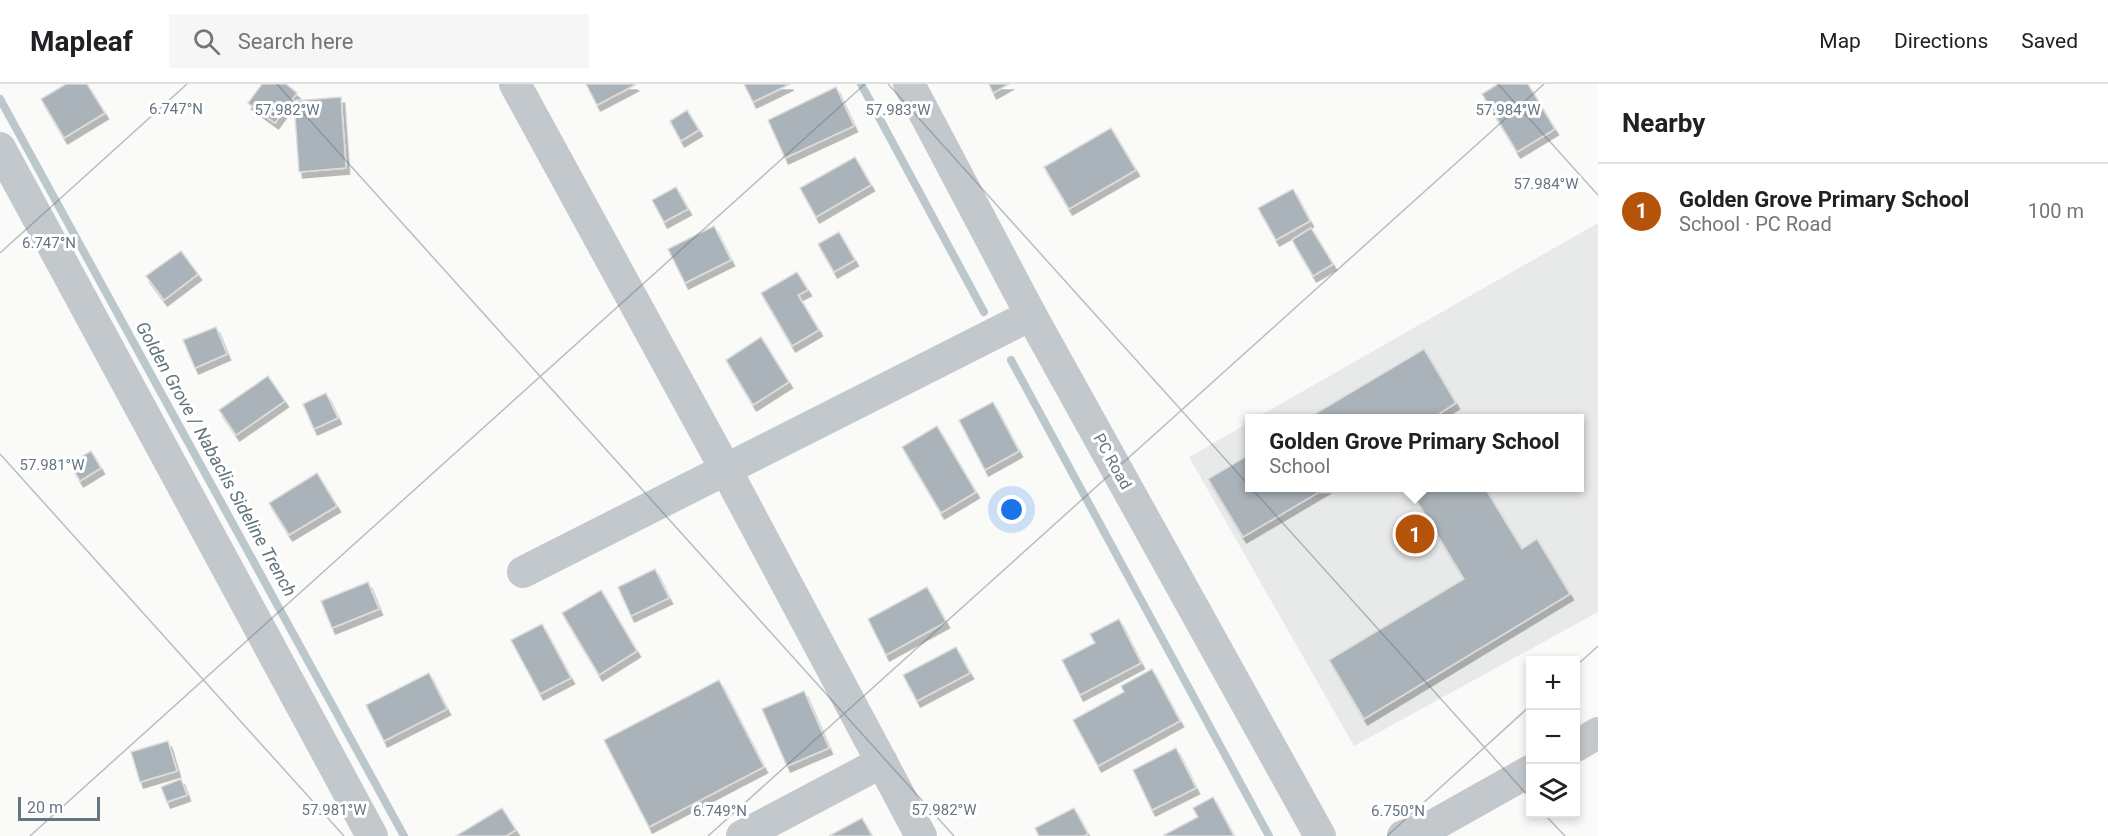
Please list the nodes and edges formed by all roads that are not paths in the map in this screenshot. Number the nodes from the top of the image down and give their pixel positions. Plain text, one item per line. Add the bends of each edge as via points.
1 (515, 84) edge
2 (909, 84) edge
3 (0, 148) edge
4 (1031, 315) junction
5 (726, 470) junction
6 (523, 573) dead end
7 (1598, 733) edge
8 (1580, 743) edge
9 (882, 762) junction
10 (1526, 773) edge
11 (372, 836) edge
12 (742, 836) edge
13 (921, 836) edge
14 (1320, 836) edge
15 (1403, 836) edge

1 - 5 street
2 - 4 street, PC Road
3 - 11 street
4 - 5 street
4 - 14 street, PC Road
5 - 6 street
5 - 9 street
7 - 8 street
9 - 12 street
9 - 13 street
10 - 15 street via 1434,825

